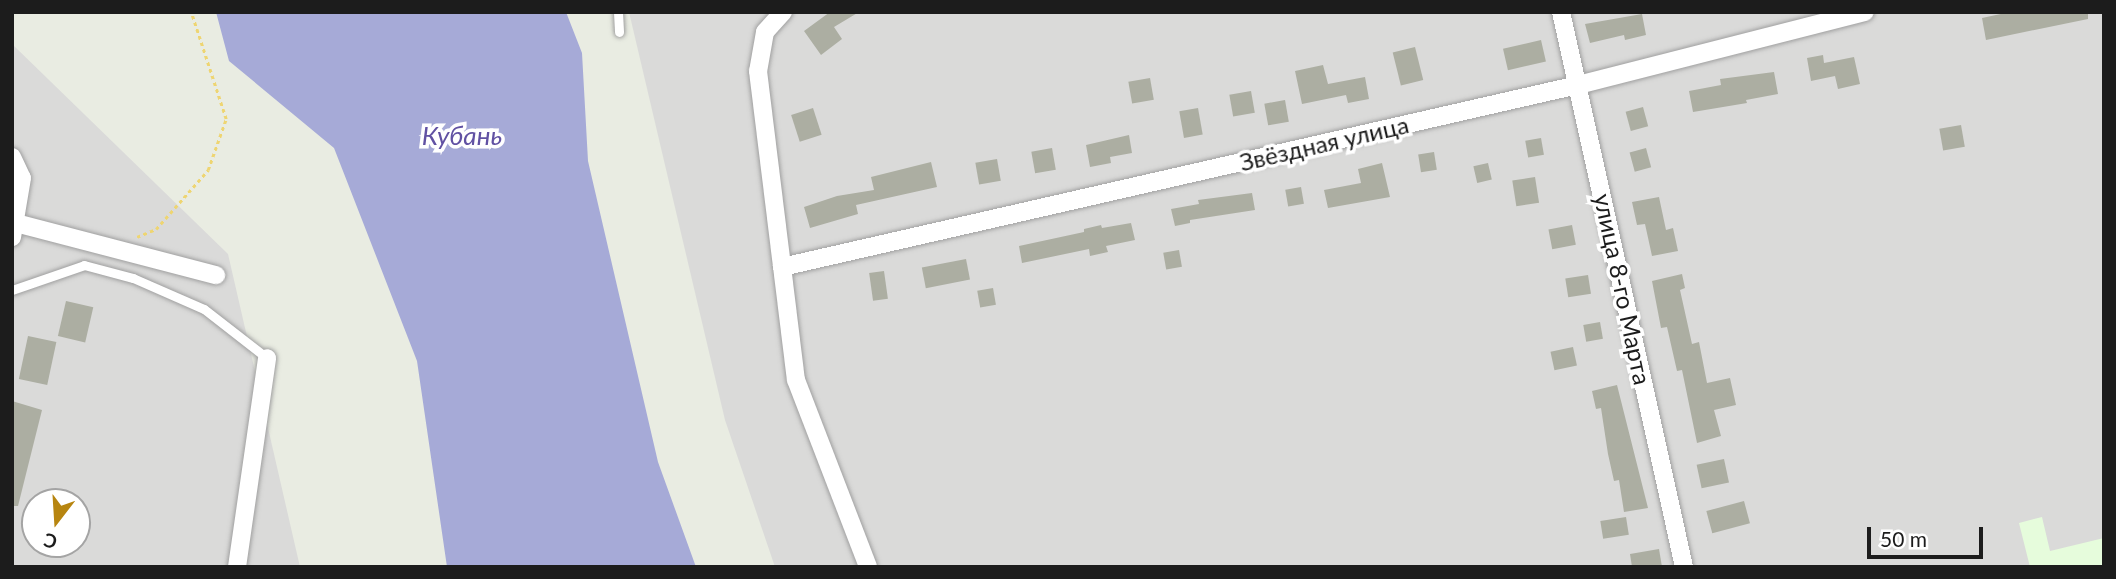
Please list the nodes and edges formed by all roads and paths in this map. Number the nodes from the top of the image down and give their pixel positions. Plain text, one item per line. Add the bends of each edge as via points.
1 (191, 12) edge
2 (618, 12) edge
3 (783, 12) edge
4 (1561, 12) edge
5 (1866, 12) edge
6 (619, 32) dead end
7 (1578, 85) junction
8 (12, 156) edge
9 (13, 227) edge
10 (110, 248) junction
11 (782, 267) junction
12 (216, 275) dead end
13 (12, 290) edge
14 (267, 358) joint
15 (237, 567) edge
16 (868, 567) edge
17 (1685, 567) edge

1 - 10 path via 226,119 208,170 156,229
2 - 6 lane
3 - 11 street via 765,32 758,71
4 - 7 street, улица 8-го Марта
5 - 7 street, Звёздная улица
7 - 11 street, Звёздная улица
7 - 17 street, улица 8-го Марта
8 - 9 street via 22,178
9 - 10 street
10 - 12 street
11 - 16 street via 796,380
13 - 14 lane via 85,265 133,278 204,309
14 - 15 street

